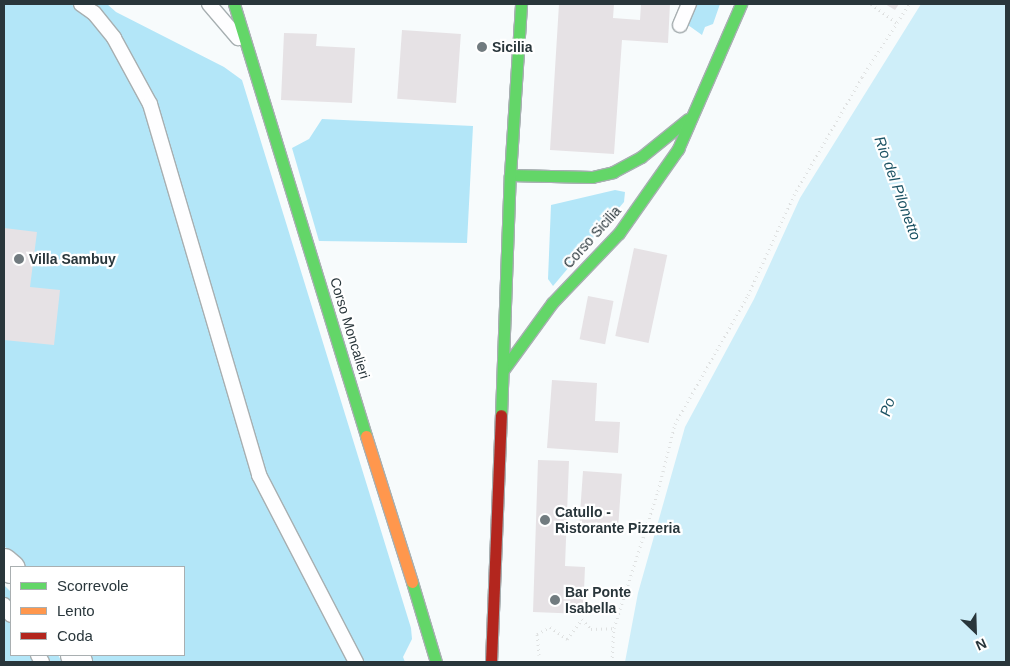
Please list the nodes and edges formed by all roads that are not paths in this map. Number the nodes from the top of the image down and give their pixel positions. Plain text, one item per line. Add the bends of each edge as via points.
1 (81, 4) edge
2 (209, 4) edge
3 (234, 4) edge
4 (521, 4) edge
5 (689, 4) edge
6 (741, 4) edge
7 (680, 26) dead end
8 (248, 50) junction
9 (691, 117) junction
10 (510, 176) junction
11 (504, 370) junction
12 (356, 662) edge
13 (436, 662) edge
14 (491, 662) edge

1 - 12 lane via 94,13 114,38 150,104 259,474
2 - 8 lane
3 - 8 street, Corso Moncalieri
4 - 10 street
5 - 7 lane
6 - 9 street, Corso Sicilia
8 - 13 street, Corso Moncalieri
9 - 10 street, Corso Sicilia via 641,157 613,172 592,177
9 - 11 street, Corso Sicilia via 678,149 619,233 552,303
10 - 11 street
11 - 14 street

